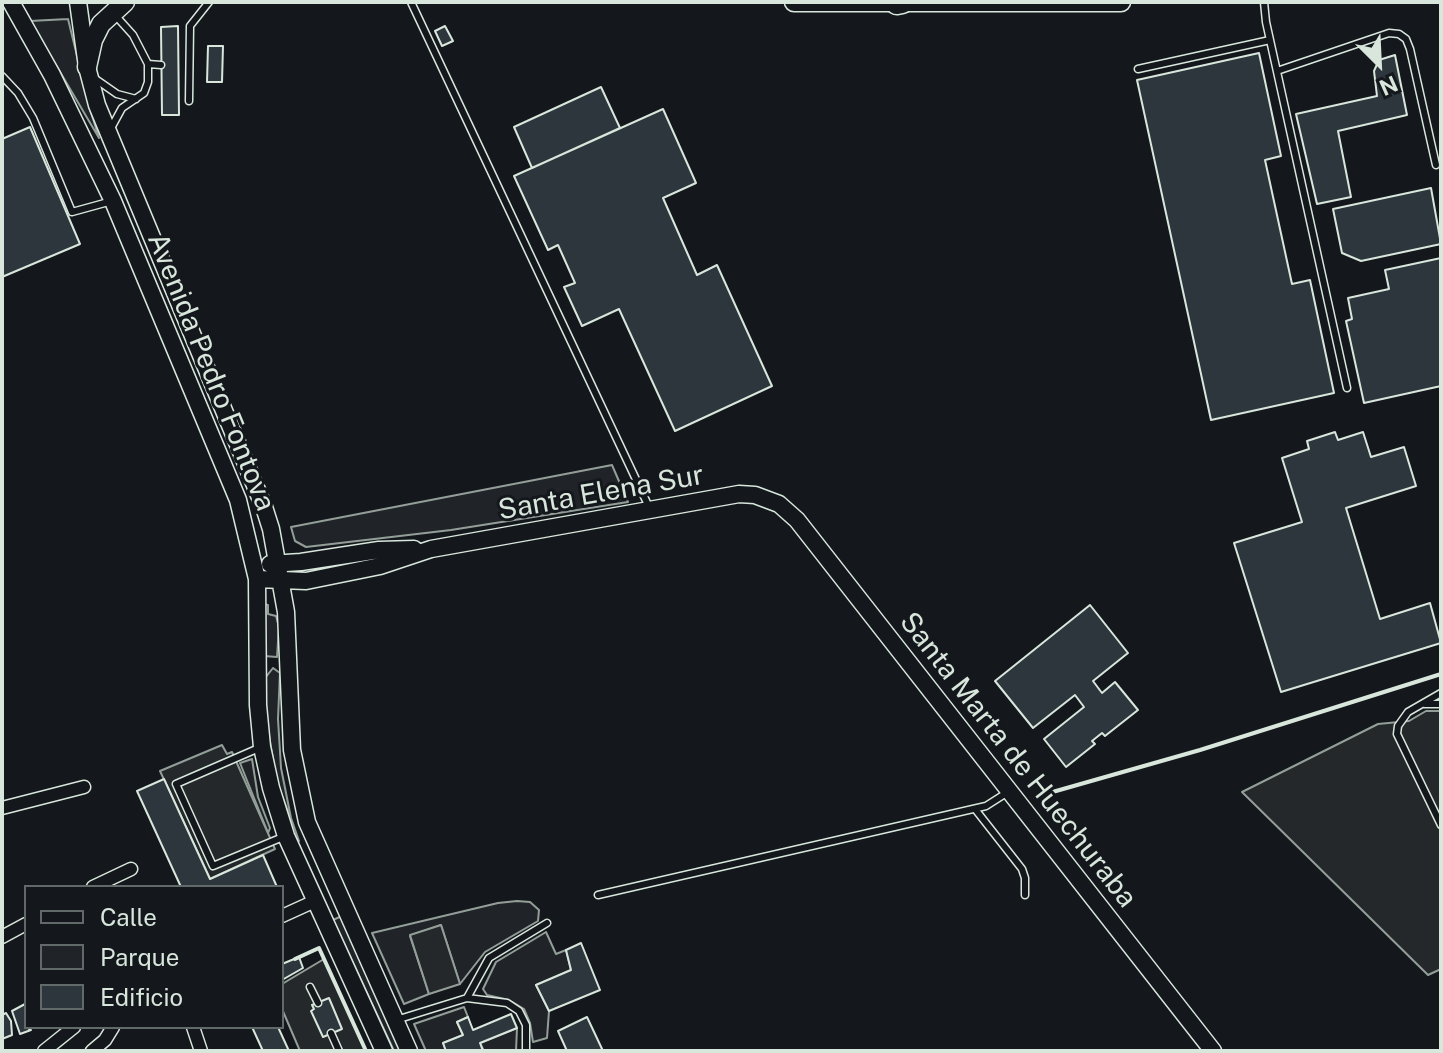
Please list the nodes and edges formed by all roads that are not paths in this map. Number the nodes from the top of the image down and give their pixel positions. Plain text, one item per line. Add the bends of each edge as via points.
1 (11, 2) edge
2 (78, 2) edge
3 (209, 2) edge
4 (411, 2) edge
5 (794, 2) edge
6 (899, 2) edge
7 (1121, 2) edge
8 (1264, 2) edge
9 (118, 7) edge
10 (1270, 40) junction
11 (148, 64) junction
12 (161, 65) dead end
13 (178, 65) dead end
14 (190, 66) junction
15 (87, 67) junction
16 (1138, 69) dead end
17 (1277, 71) junction
18 (2, 76) edge
19 (136, 99) junction
20 (189, 101) dead end
21 (109, 133) junction
22 (1436, 165) dead end
23 (113, 201) junction
24 (1347, 388) dead end
25 (779, 504) joint
26 (651, 511) junction
27 (431, 549) junction
28 (279, 564) junction
29 (256, 572) junction
30 (282, 582) junction
31 (258, 673) junction
32 (290, 675) junction
33 (1441, 693) edge
34 (1422, 704) junction
35 (1441, 704) edge
36 (262, 747) junction
37 (84, 787) dead end
38 (1010, 791) junction
39 (2, 808) edge
40 (975, 809) junction
41 (1441, 825) edge
42 (286, 836) junction
43 (131, 869) dead end
44 (97, 885) edge
45 (598, 895) dead end
46 (1025, 895) dead end
47 (315, 901) junction
48 (284, 915) edge
49 (547, 923) dead end
50 (24, 925) edge
51 (2, 937) edge
52 (310, 987) dead end
53 (467, 998) junction
54 (318, 1003) dead end
55 (396, 1020) junction
56 (72, 1029) edge
57 (112, 1029) edge
58 (194, 1029) edge
59 (331, 1033) dead end
60 (44, 1051) edge
61 (92, 1051) edge
62 (201, 1051) edge
63 (339, 1051) edge
64 (384, 1051) edge
65 (409, 1051) edge
66 (526, 1051) edge
67 (1213, 1051) edge

1 - 23 street, Avenida Pedro Fontova
2 - 15 street, Avenida Pedro Fontova
3 - 14 lane via 190,26
4 - 26 lane
5 - 6 main road
6 - 7 main road
8 - 10 lane
9 - 11 lane
9 - 15 main road via 101,24
10 - 16 lane
10 - 17 lane
11 - 12 lane
11 - 19 lane via 148,82
13 - 14 lane
14 - 20 lane
15 - 19 lane via 107,89
15 - 21 street, Avenida Pedro Fontova
17 - 22 lane via 1399,34 1410,49
17 - 24 lane
18 - 23 lane via 33,118 72,212
19 - 21 lane via 122,108
21 - 28 street, Avenida Pedro Fontova via 264,507
23 - 29 street, Avenida Pedro Fontova via 227,472
25 - 26 street, Santa Elena Sur via 739,494
25 - 38 street, Santa Marta de Huechuraba
26 - 27 street, Santa Elena Sur
27 - 28 street, Santa Elena Sur via 379,550
27 - 30 street, Santa Elena Sur via 380,566
28 - 29 street, Santa Elena Sur
28 - 30 street, Avenida Pedro Fontova
29 - 30 street, Santa Elena Sur
29 - 31 street, Avenida Pedro Fontova
30 - 32 street, Avenida Pedro Fontova
31 - 32 street via 274,664
31 - 36 street, Avenida Pedro Fontova
32 - 55 street, Avenida Pedro Fontova via 292,750 307,822
33 - 34 lane
34 - 35 lane
34 - 41 lane via 1402,719 1397,734
36 - 42 street, Avenida Pedro Fontova
36 - 42 lane via 176,784 215,870
37 - 39 street
38 - 40 lane
38 - 67 street, Santa Marta de Huechuraba
40 - 45 lane
40 - 46 lane via 1022,869
42 - 47 street, Avenida Pedro Fontova
43 - 44 street
47 - 48 street
47 - 64 street, Avenida Pedro Fontova
49 - 53 lane via 489,958
50 - 51 street
52 - 54 lane
53 - 55 lane
53 - 66 lane via 507,1003 519,1011 526,1025
55 - 65 street, Avenida Pedro Fontova
56 - 60 street
57 - 61 street
58 - 62 street
59 - 63 lane

